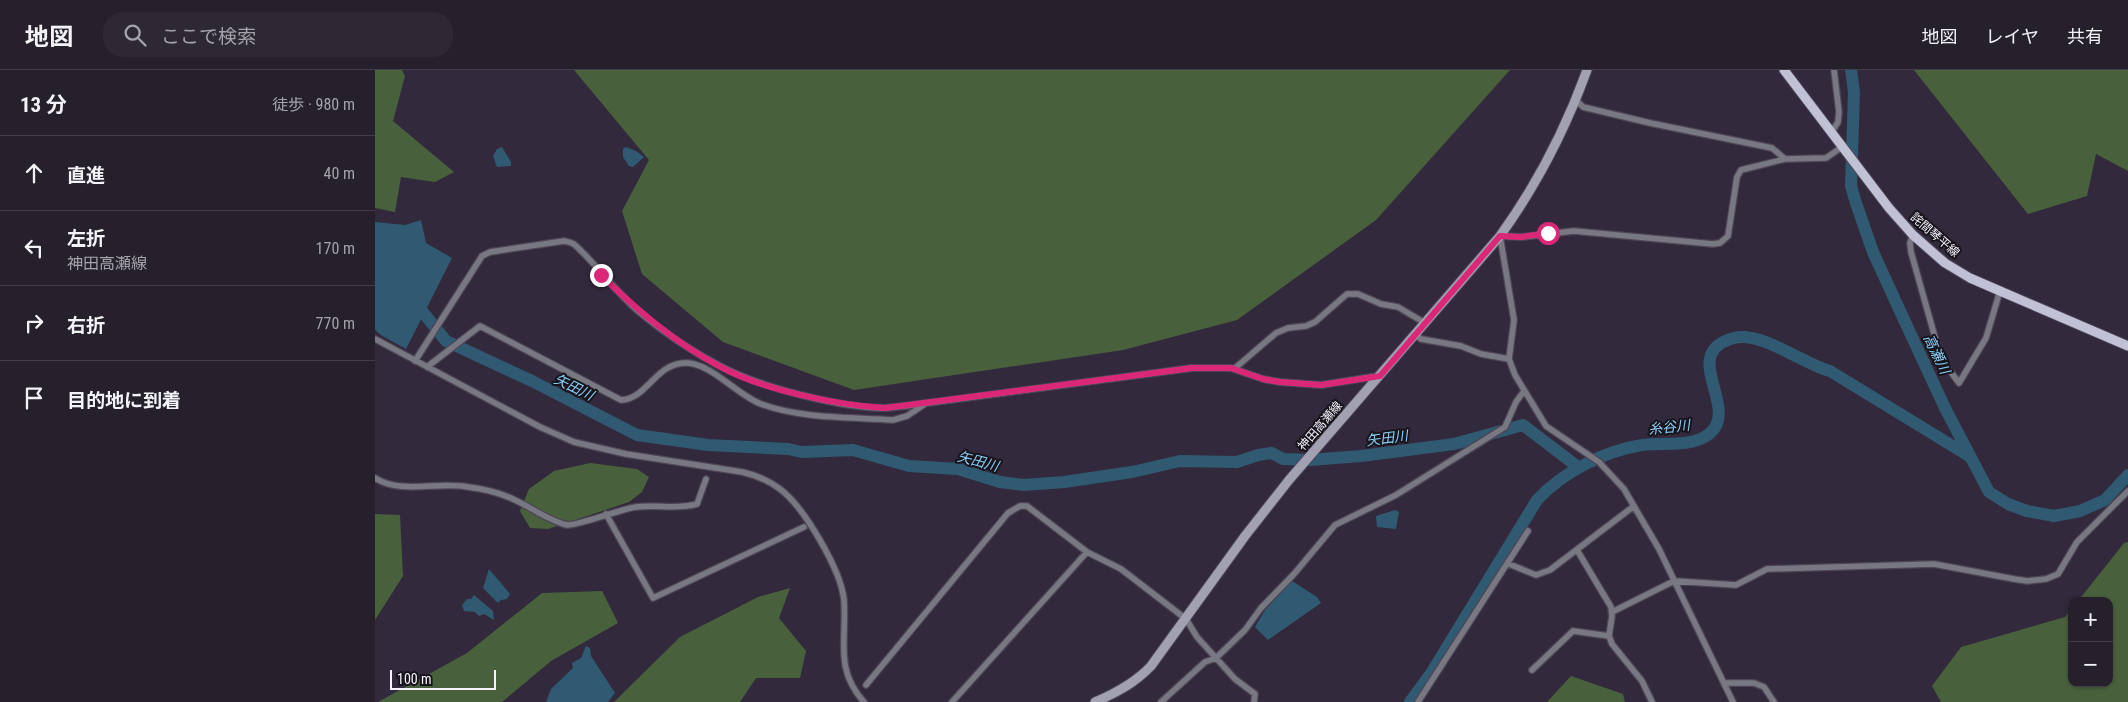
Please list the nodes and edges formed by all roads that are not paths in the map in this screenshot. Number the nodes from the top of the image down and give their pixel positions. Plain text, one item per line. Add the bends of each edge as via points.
1 (1587, 70) edge
2 (1784, 70) edge
3 (1834, 70) edge
4 (1576, 100) junction
5 (1831, 133) junction
6 (1842, 148) junction
7 (1785, 159) junction
8 (1913, 235) junction
9 (1500, 236) junction
10 (2000, 291) junction
11 (1425, 323) junction
12 (1416, 335) junction
13 (375, 339) edge
14 (2128, 346) edge
15 (1509, 359) junction
16 (415, 361) junction
17 (427, 367) junction
18 (1234, 369) junction
19 (1380, 376) junction
20 (1524, 391) junction
21 (927, 403) junction
22 (375, 478) edge
23 (706, 480) dead end
24 (2128, 491) edge
25 (1634, 506) junction
26 (605, 514) junction
27 (803, 527) dead end
28 (1528, 531) dead end
29 (1577, 550) junction
30 (1087, 552) junction
31 (1509, 564) junction
32 (1674, 581) junction
33 (1611, 612) junction
34 (1186, 619) junction
35 (1609, 636) junction
36 (1216, 658) junction
37 (1532, 670) dead end
38 (1724, 683) junction
39 (866, 685) dead end
40 (864, 702) edge
41 (952, 702) edge
42 (1095, 702) edge
43 (1161, 702) edge
44 (1254, 702) edge
45 (1418, 702) edge
46 (1652, 702) edge
47 (1733, 702) edge
48 (1774, 702) edge

1 - 4 main road, 神田高瀬線
2 - 5 main road, 詫間琴平線
3 - 5 street via 1839,112 1838,122
4 - 7 street via 1583,107 1772,148
4 - 9 main road, 神田高瀬線 via 1515,216
5 - 6 main road, 詫間琴平線
6 - 7 street via 1826,158
6 - 8 main road, 詫間琴平線
7 - 9 street via 1746,168 1739,173 1728,236 1720,243 1574,231
8 - 10 main road, 詫間琴平線 via 1945,263
8 - 10 street via 1911,252 1938,348 1959,383 1986,338
9 - 11 main road, 神田高瀬線
9 - 15 street via 1514,320
10 - 14 main road, 詫間琴平線
11 - 12 main road, 神田高瀬線
11 - 18 street via 1398,307 1358,294 1347,294 1315,322 1276,333
12 - 15 street via 1421,339
12 - 19 main road, 神田高瀬線
13 - 16 street
15 - 20 street
16 - 17 street
16 - 21 street via 482,256 490,252 565,241 573,243 638,311 720,367 783,389 858,406 885,408
17 - 21 street via 480,326 621,400 631,400 663,370 675,364 690,363 704,367 744,396 803,414 893,420 907,416
17 - 40 street via 574,442 626,454 742,472 764,479 782,490 803,515 834,565 843,599 843,659 850,680
18 - 19 street via 1280,382 1313,384
18 - 21 street via 1192,368
19 - 34 main road, 神田高瀬線 via 1289,480
20 - 25 street via 1547,426 1602,465 1624,489
20 - 36 street via 1505,427 1396,495 1335,525 1245,630
22 - 26 street via 403,487 466,486 496,493 569,525
23 - 26 street via 697,504 675,508 637,506
24 - 32 street via 2077,542 2058,574 2046,579 2014,579 1934,564 1767,569 1736,585
25 - 29 street
25 - 32 street
26 - 27 street via 653,598
28 - 31 street
29 - 31 street via 1536,576
29 - 33 street
30 - 34 street via 1121,570
30 - 39 street via 1027,506 1008,513
30 - 41 street
31 - 45 street
32 - 33 street
32 - 38 street
33 - 35 street
34 - 36 street
34 - 42 main road, 神田高瀬線 via 1143,675 1119,692
35 - 37 street via 1573,631
35 - 46 street via 1643,681
36 - 43 street via 1205,662
36 - 44 street via 1235,679 1255,694
38 - 47 street
38 - 48 street via 1755,683 1764,687

